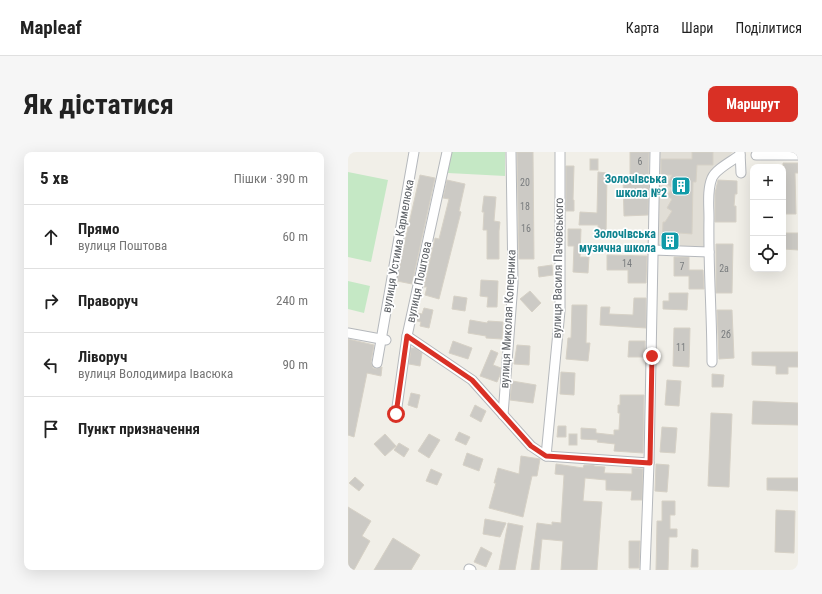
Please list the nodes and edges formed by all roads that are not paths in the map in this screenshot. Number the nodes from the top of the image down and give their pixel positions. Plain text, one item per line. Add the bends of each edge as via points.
1 (414, 152) edge
2 (447, 152) edge
3 (511, 152) edge
4 (560, 152) edge
5 (655, 152) edge
6 (740, 154) edge
7 (798, 155) edge
8 (756, 156) dead end
9 (740, 173) dead end
10 (653, 250) junction
11 (709, 252) junction
12 (348, 333) edge
13 (407, 336) junction
14 (384, 340) junction
15 (712, 362) dead end
16 (377, 363) dead end
17 (396, 414) dead end
18 (503, 415) junction
19 (546, 456) junction
20 (650, 463) junction
21 (645, 570) edge

1 - 14 street, вулиця Устима Кармелюка
2 - 13 street, вулиця Поштова
3 - 18 street, вулиця Миколая Коперника via 513,283
4 - 19 street, вулиця Василя Пачовського via 560,311
5 - 10 street
6 - 9 street
6 - 11 street via 712,176 709,186
7 - 8 street
10 - 11 street
10 - 20 street
11 - 15 street
12 - 14 street
13 - 17 street, вулиця Поштова
13 - 18 street via 472,380
14 - 16 street, вулиця Устима Кармелюка
18 - 19 street via 531,446
19 - 20 street
20 - 21 street

